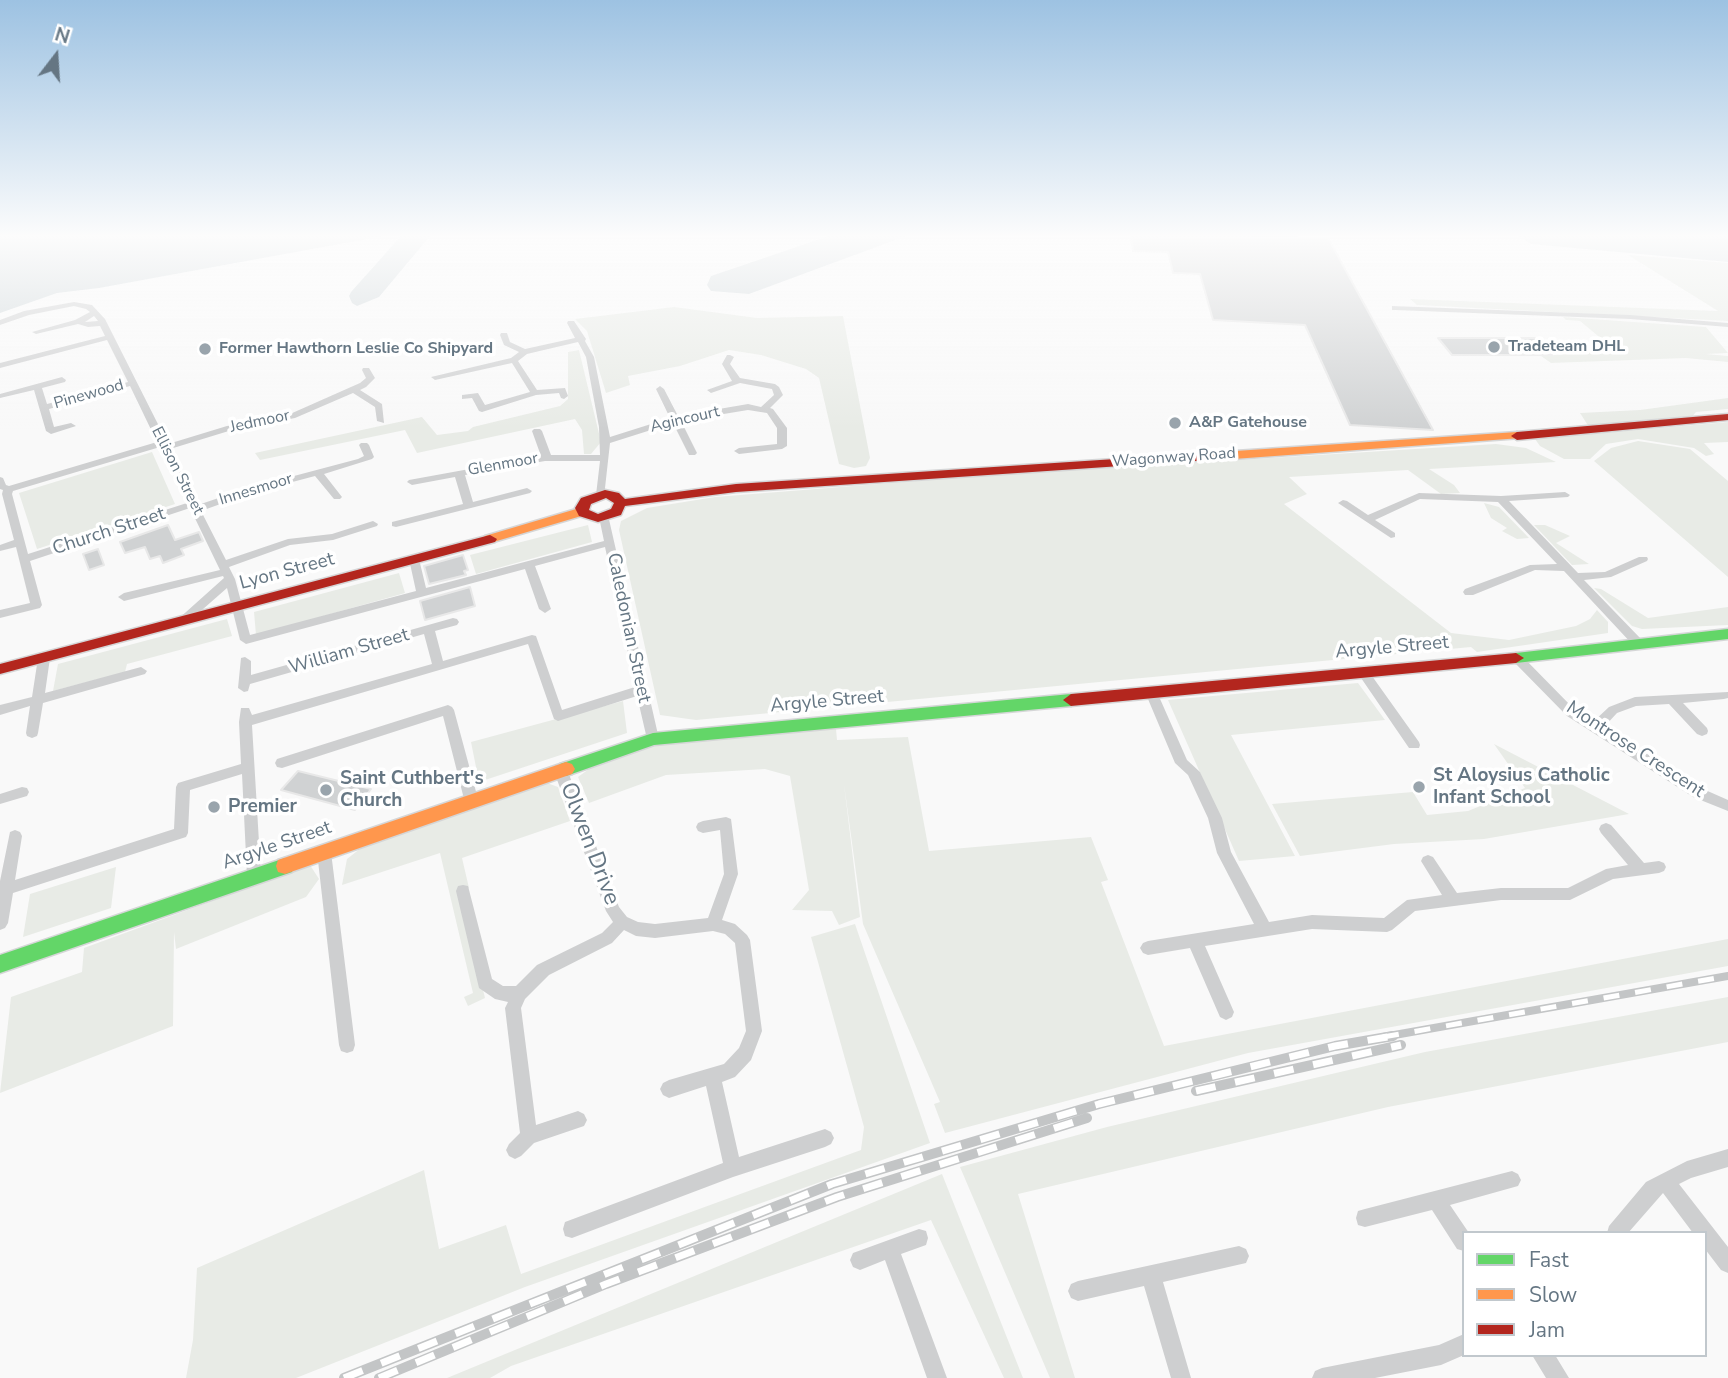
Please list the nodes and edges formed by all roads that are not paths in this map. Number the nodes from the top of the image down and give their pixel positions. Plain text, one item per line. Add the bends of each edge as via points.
1 (1395, 308) dead end
2 (95, 313) junction
3 (78, 322) junction
4 (0, 323) edge
5 (103, 323) junction
6 (571, 323) dead end
7 (1728, 325) edge
8 (36, 332) dead end
9 (504, 335) dead end
10 (110, 337) junction
11 (582, 339) junction
12 (524, 352) junction
13 (730, 357) dead end
14 (514, 360) junction
15 (0, 366) edge
16 (366, 370) dead end
17 (435, 377) dead end
18 (62, 380) dead end
19 (737, 380) junction
20 (133, 383) junction
21 (37, 387) junction
22 (353, 389) junction
23 (660, 389) dead end
24 (711, 390) dead end
25 (535, 393) junction
26 (1, 396) edge
27 (565, 396) dead end
28 (465, 397) dead end
29 (44, 408) junction
30 (765, 408) junction
31 (1728, 417) edge
32 (674, 420) junction
33 (381, 421) dead end
34 (71, 426) dead end
35 (537, 431) dead end
36 (606, 441) junction
37 (164, 445) junction
38 (364, 445) dead end
39 (739, 451) dead end
40 (692, 453) dead end
41 (547, 458) junction
42 (604, 458) junction
43 (317, 472) junction
44 (458, 473) junction
45 (0, 480) edge
46 (412, 481) dead end
47 (9, 489) junction
48 (527, 491) dead end
49 (601, 495) junction
50 (1564, 495) dead end
51 (337, 497) dead end
52 (1501, 499) junction
53 (621, 503) junction
54 (1343, 503) dead end
55 (194, 506) junction
56 (469, 506) junction
57 (583, 511) junction
58 (604, 517) junction
59 (1368, 519) junction
60 (373, 524) dead end
61 (397, 524) dead end
62 (1391, 535) dead end
63 (20, 542) junction
64 (610, 543) junction
65 (0, 548) edge
66 (24, 559) junction
67 (414, 559) junction
68 (1643, 559) dead end
69 (529, 565) junction
70 (227, 572) junction
71 (1571, 572) junction
72 (209, 579) junction
73 (1469, 592) dead end
74 (422, 594) junction
75 (210, 596) junction
76 (124, 597) dead end
77 (35, 600) junction
78 (238, 606) junction
79 (0, 607) edge
80 (545, 609) dead end
81 (0, 614) edge
82 (182, 621) junction
83 (453, 622) dead end
84 (429, 629) junction
85 (1728, 634) edge
86 (1637, 642) junction
87 (44, 658) junction
88 (1517, 658) junction
89 (245, 661) dead end
90 (438, 666) junction
91 (0, 669) edge
92 (141, 671) dead end
93 (1363, 672) junction
94 (641, 690) junction
95 (1151, 692) junction
96 (1724, 695) dead end
97 (37, 699) junction
98 (1674, 700) junction
99 (0, 710) edge
100 (1595, 728) junction
101 (1702, 731) dead end
102 (32, 733) dead end
103 (653, 739) junction
104 (1414, 745) dead end
105 (282, 762) dead end
106 (247, 767) junction
107 (560, 769) junction
108 (22, 790) dead end
109 (0, 799) edge
110 (471, 799) junction
111 (1728, 806) edge
112 (703, 827) dead end
113 (1606, 829) dead end
114 (15, 836) dead end
115 (324, 852) junction
116 (1428, 861) dead end
117 (1659, 867) dead end
118 (1640, 869) junction
119 (254, 876) junction
120 (6, 889) junction
121 (463, 891) dead end
122 (1453, 900) junction
123 (622, 922) junction
124 (0, 923) edge
125 (713, 923) junction
126 (1265, 930) junction
127 (1195, 941) junction
128 (1148, 948) dead end
129 (0, 964) edge
130 (519, 994) junction
131 (1226, 1012) dead end
132 (347, 1045) dead end
133 (712, 1077) junction
134 (668, 1089) dead end
135 (578, 1120) dead end
136 (529, 1136) junction
137 (825, 1138) dead end
138 (515, 1150) dead end
139 (1728, 1158) edge
140 (733, 1168) junction
141 (1512, 1180) dead end
142 (1666, 1182) junction
143 (1436, 1200) junction
144 (1365, 1218) dead end
145 (572, 1229) dead end
146 (1618, 1231) edge
147 (1704, 1231) edge
148 (1707, 1236) edge
149 (919, 1238) dead end
150 (1462, 1239) edge
151 (890, 1250) junction
152 (1239, 1256) dead end
153 (860, 1260) dead end
154 (1728, 1263) edge
155 (1151, 1275) junction
156 (1078, 1291) dead end
157 (1462, 1345) edge
158 (1543, 1357) edge
159 (937, 1378) edge
160 (1181, 1378) edge
161 (1322, 1378) edge
162 (1559, 1378) edge

1 - 7 street
2 - 3 street
2 - 4 street via 83,305 61,304
2 - 5 street, Ellison Street
3 - 5 street
3 - 8 street
5 - 10 street, Ellison Street
6 - 11 street
9 - 12 street via 507,343
10 - 15 street
10 - 20 street, Ellison Street
11 - 12 street
11 - 36 street via 590,357
12 - 14 street
13 - 19 street via 727,368
14 - 17 street via 456,377
14 - 25 street
16 - 22 street via 371,378
18 - 21 street
19 - 24 street, Agincourt via 730,387
19 - 30 street via 775,387 779,395
20 - 29 street, Pinewood
20 - 37 street, Ellison Street
21 - 26 street, Pinewood
21 - 29 street, Pinewood
22 - 33 street via 379,406
22 - 37 street, Jedmoor via 292,416
23 - 32 street
25 - 27 street via 562,390
25 - 28 street via 483,413 475,395
29 - 34 street, Pinewood via 51,431
30 - 32 street, Agincourt
30 - 39 street via 781,425 783,444 774,449
31 - 53 main road, Wagonway Road via 1542,434 736,488
32 - 36 street, Agincourt
32 - 40 street
35 - 41 street, Glenmoor
36 - 42 street
37 - 47 street, Jedmoor
37 - 55 street, Ellison Street
38 - 43 street, Innesmoor via 369,454 366,459
41 - 42 street, Glenmoor
41 - 44 street, Glenmoor
42 - 49 street
43 - 51 street, Innesmoor
43 - 55 street, Innesmoor
44 - 46 street, Glenmoor
44 - 56 street, Glenmoor
45 - 47 street via 2,487
47 - 63 street
48 - 56 street, Glenmoor
49 - 53 main road via 615,496
49 - 57 main road via 586,500
50 - 52 street
52 - 59 street via 1419,496
52 - 71 street
53 - 58 main road via 616,512
54 - 59 street
55 - 66 street, Church Street
55 - 70 street, Ellison Street
56 - 61 street, Glenmoor
57 - 58 main road
57 - 67 main road, Lyon Street
58 - 64 street, Caledonian Street
59 - 62 street
60 - 70 street via 341,535 288,542
63 - 65 street
63 - 66 street
64 - 69 street
64 - 94 street, Caledonian Street
66 - 77 street
67 - 74 street
67 - 78 main road, Lyon Street
68 - 71 street via 1608,575
69 - 74 street
69 - 80 street
70 - 72 street
70 - 75 street
70 - 78 street, Ellison Street
71 - 73 street via 1534,567
71 - 86 street
72 - 75 street
72 - 76 street
74 - 78 street, Ellison Street via 246,640
75 - 82 street
77 - 79 street
77 - 81 street via 36,604
78 - 82 main road, Lyon Street
82 - 87 main road, Lyon Street
83 - 84 street, William Street
84 - 89 street, William Street via 244,685
84 - 90 street
85 - 86 main road, Argyle Street
86 - 88 main road, Argyle Street
87 - 91 main road, Lyon Street
87 - 97 street
88 - 93 main road, Argyle Street
88 - 100 street, Montrose Crescent via 1571,713
90 - 94 street via 532,639 558,716
90 - 106 street via 245,717
92 - 97 street
93 - 95 main road, Argyle Street
93 - 104 street
94 - 103 street, Caledonian Street
95 - 103 main road, Argyle Street
95 - 126 street via 1182,763 1193,772 1215,818 1224,853
96 - 98 street
97 - 99 street
97 - 102 street
98 - 100 street via 1635,702 1612,710
98 - 101 street
100 - 111 street, Montrose Crescent via 1698,793
103 - 107 main road, Argyle Street
105 - 110 street via 448,710
106 - 119 street
106 - 120 street via 183,787 181,833
107 - 110 main road, Argyle Street
107 - 123 street, Olwen Drive via 613,911
108 - 109 street
110 - 115 main road, Argyle Street
112 - 125 street via 726,823 731,874
113 - 118 street
114 - 120 street
115 - 119 main road, Argyle Street
115 - 132 street
116 - 122 street
117 - 118 street
118 - 122 street via 1611,873 1570,894 1501,894
119 - 129 main road, Argyle Street
120 - 124 street
121 - 130 street via 485,983 500,993
122 - 126 street via 1412,905 1387,925 1312,922
123 - 125 street, Olwen Drive via 655,931
123 - 130 street via 607,938 543,970
125 - 133 street via 742,940 754,1031 746,1054 729,1071
126 - 127 street
127 - 128 street
127 - 131 street
130 - 136 street via 513,1008
133 - 134 street
133 - 140 street
135 - 136 street
136 - 138 street
137 - 140 street
139 - 142 street via 1687,1170
140 - 145 street
141 - 143 street
142 - 146 street via 1653,1189
142 - 147 street
143 - 144 street
143 - 150 street
148 - 154 street
149 - 151 street
151 - 153 street
151 - 159 street
152 - 155 street
155 - 156 street
155 - 160 street
157 - 161 street via 1441,1355
158 - 162 street

